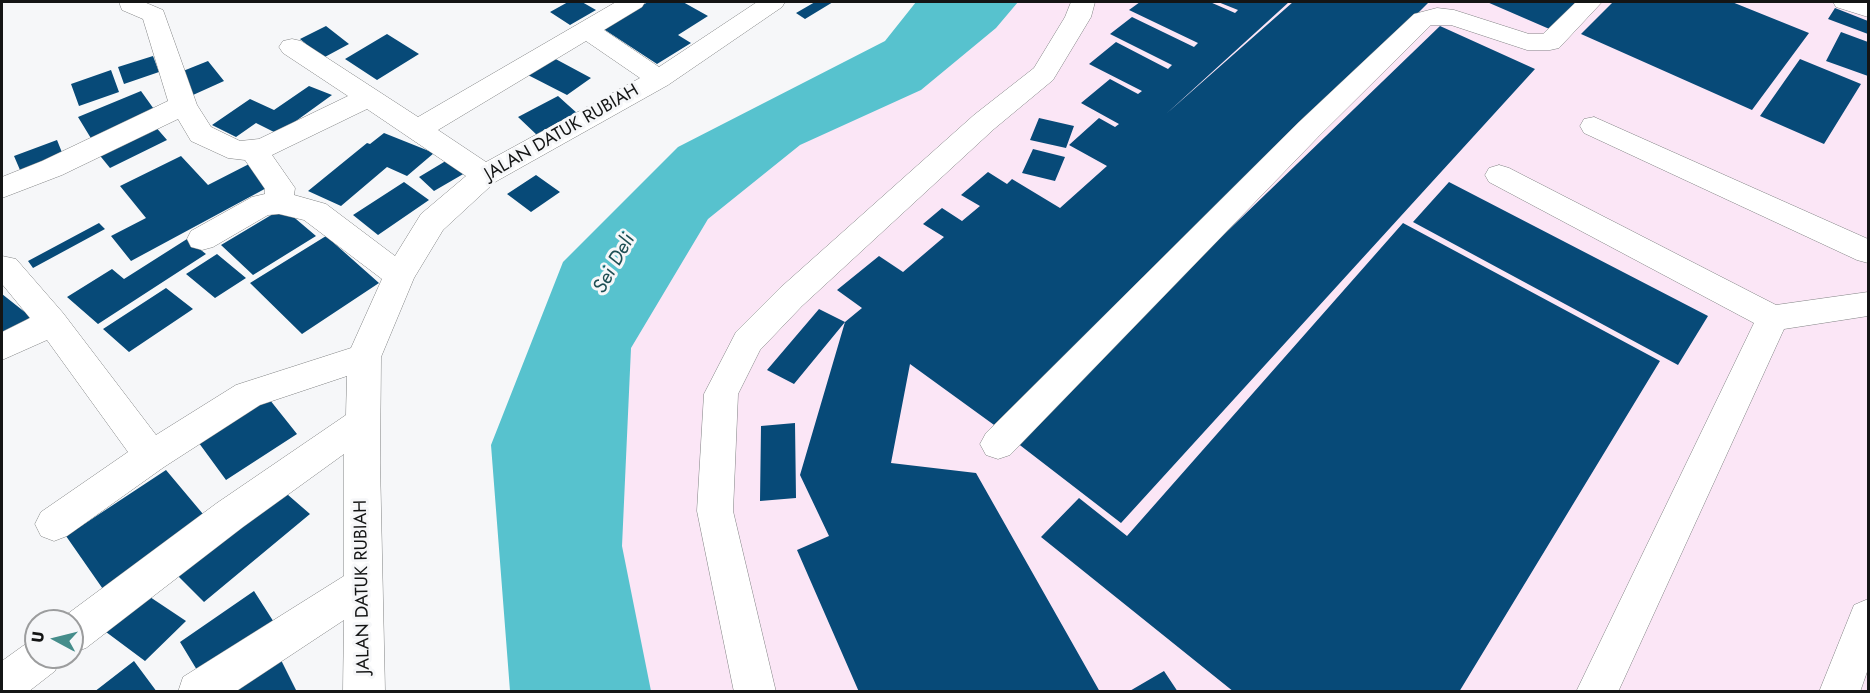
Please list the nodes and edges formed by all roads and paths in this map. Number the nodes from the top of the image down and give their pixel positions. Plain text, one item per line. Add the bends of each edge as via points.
1 (131, 2) edge
2 (633, 2) edge
3 (773, 2) edge
4 (1083, 2) edge
5 (1590, 2) edge
6 (1845, 2) edge
7 (1869, 10) edge
8 (587, 30) junction
9 (292, 47) dead end
10 (659, 78) junction
11 (367, 98) junction
12 (183, 105) junction
13 (1594, 126) dead end
14 (416, 130) junction
15 (253, 150) junction
16 (485, 175) junction
17 (1499, 176) dead end
18 (2, 188) edge
19 (279, 203) junction
20 (202, 239) dead end
21 (1869, 252) edge
22 (5, 267) dead end
23 (399, 275) junction
24 (1869, 304) edge
25 (1773, 318) junction
26 (52, 322) junction
27 (2, 347) edge
28 (363, 357) junction
29 (364, 421) junction
30 (998, 444) dead end
31 (151, 456) junction
32 (54, 524) dead end
33 (363, 585) junction
34 (1869, 618) edge
35 (84, 625) edge
36 (25, 669) edge
37 (2, 686) edge
38 (360, 688) edge
39 (198, 692) edge
40 (755, 692) edge
41 (1596, 692) edge
42 (1839, 692) edge

1 - 12 main road via 154,15
2 - 8 main road
3 - 10 main road, JALAN DATUK RUBIAH
4 - 40 main road via 1044,74 984,122 791,297 748,341 721,394 715,512
5 - 30 main road via 1550,42 1527,42 1446,16 1423,19
6 - 7 main road
8 - 10 main road
8 - 14 main road
9 - 11 main road
10 - 16 main road, JALAN DATUK RUBIAH
11 - 14 main road
11 - 15 main road
12 - 15 main road via 201,134 238,151
12 - 18 main road
13 - 21 main road
14 - 16 main road
15 - 19 main road via 280,188
16 - 23 main road, JALAN DATUK RUBIAH via 432,222
17 - 25 main road
19 - 20 main road via 262,205
19 - 23 main road via 315,212
22 - 26 main road
23 - 28 main road, JALAN DATUK RUBIAH
24 - 25 main road
25 - 41 main road
26 - 27 main road
26 - 31 main road
28 - 29 main road, JALAN DATUK RUBIAH
28 - 31 main road via 248,395
29 - 33 main road, JALAN DATUK RUBIAH
29 - 35 main road
31 - 32 main road
33 - 38 main road, JALAN DATUK RUBIAH
33 - 39 main road
34 - 42 main road
36 - 37 main road

